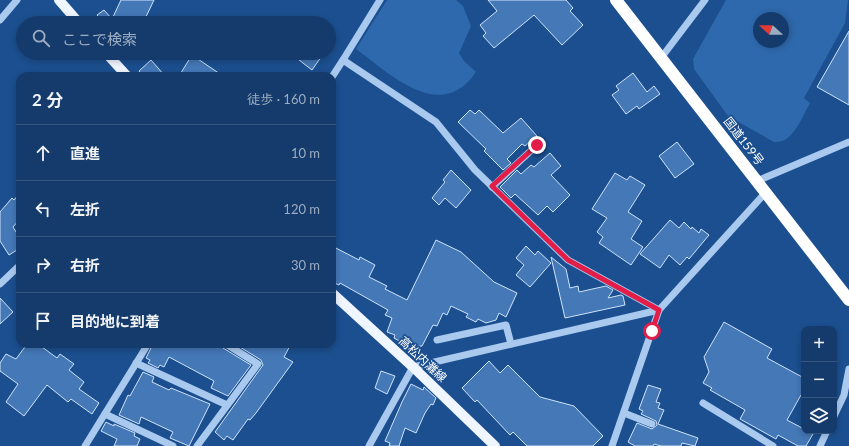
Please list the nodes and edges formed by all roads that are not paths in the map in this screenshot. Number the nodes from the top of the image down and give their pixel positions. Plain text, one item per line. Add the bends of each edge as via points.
1 (17, 0) edge
2 (59, 0) edge
3 (380, 0) edge
4 (616, 0) edge
5 (705, 0) edge
6 (73, 16) edge
7 (0, 20) edge
8 (661, 58) junction
9 (112, 60) edge
10 (342, 60) junction
11 (122, 72) edge
12 (335, 72) edge
13 (849, 142) edge
14 (537, 145) dead end
15 (757, 181) junction
16 (492, 186) junction
17 (766, 192) junction
18 (16, 269) edge
19 (0, 284) edge
20 (336, 297) edge
21 (849, 300) edge
22 (659, 310) junction
23 (437, 340) dead end
24 (511, 344) junction
25 (145, 348) edge
26 (232, 348) edge
27 (136, 363) junction
28 (413, 367) junction
29 (849, 369) edge
30 (703, 403) dead end
31 (227, 405) junction
32 (837, 410) edge
33 (624, 413) junction
34 (105, 414) junction
35 (652, 424) dead end
36 (826, 434) edge
37 (85, 446) edge
38 (173, 446) edge
39 (197, 446) edge
40 (369, 446) edge
41 (495, 446) edge
42 (612, 446) edge
43 (773, 446) edge
44 (820, 446) edge

1 - 7 street
2 - 6 main road
3 - 10 street
4 - 8 highway, 国道159号
5 - 8 street
8 - 15 highway, 国道159号
9 - 11 main road
10 - 12 street
10 - 16 street via 436,122 475,170
13 - 15 street
14 - 16 street
15 - 17 highway, 国道159号
16 - 22 street via 568,260
17 - 21 highway, 国道159号
17 - 22 street
18 - 19 street
20 - 28 main road, 高松内灘線
22 - 24 street
22 - 33 street
23 - 24 street via 506,325
24 - 28 street
25 - 27 street
26 - 31 street via 258,364
27 - 31 street
27 - 34 street
28 - 40 street
28 - 41 main road, 高松内灘線
29 - 32 street via 844,395
30 - 43 street
31 - 39 street
33 - 35 street
33 - 42 street
34 - 37 street
34 - 38 street
36 - 44 street

